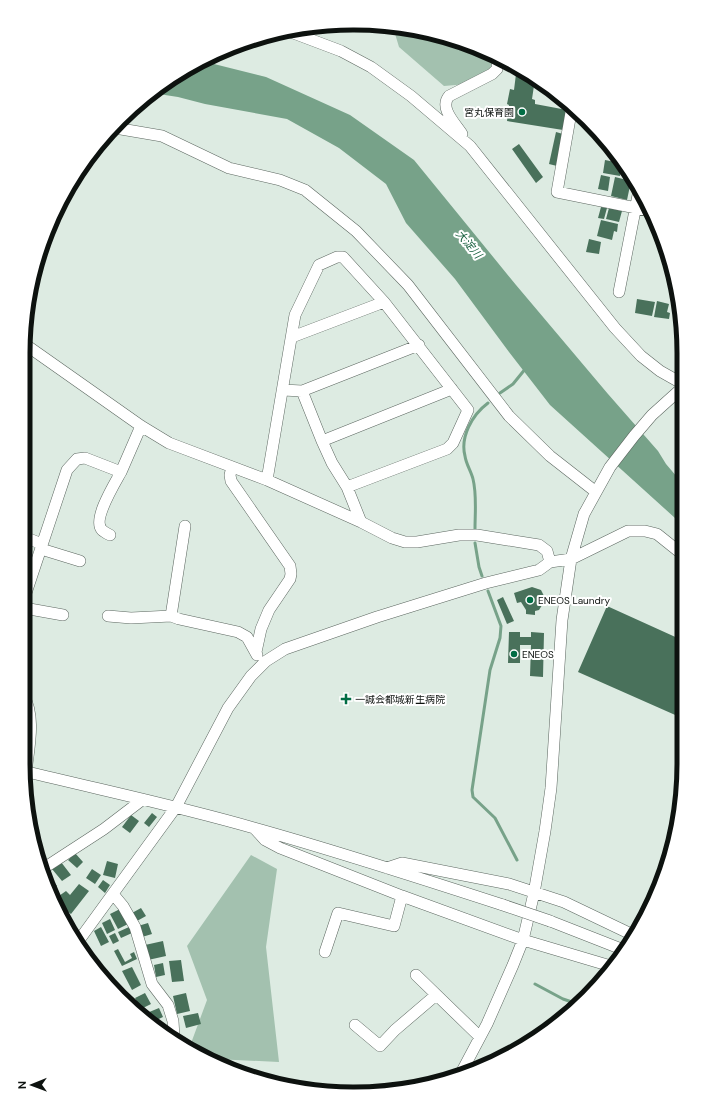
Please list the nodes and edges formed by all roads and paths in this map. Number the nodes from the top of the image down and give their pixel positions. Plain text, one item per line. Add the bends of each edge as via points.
1 (298, 35) edge
2 (497, 63) edge
3 (571, 114) edge
4 (121, 129) edge
5 (470, 146) junction
6 (638, 198) edge
7 (636, 208) junction
8 (644, 210) edge
9 (619, 292) dead end
10 (384, 302) junction
11 (292, 337) junction
12 (419, 345) junction
13 (30, 348) edge
14 (677, 383) edge
15 (452, 389) junction
16 (283, 390) junction
17 (302, 391) junction
18 (677, 391) edge
19 (141, 426) junction
20 (322, 441) junction
21 (232, 466) junction
22 (121, 472) junction
23 (267, 480) junction
24 (347, 487) junction
25 (598, 488) junction
26 (361, 522) junction
27 (185, 526) dead end
28 (110, 535) dead end
29 (30, 540) edge
30 (42, 547) junction
31 (677, 550) edge
32 (571, 559) junction
33 (80, 562) dead end
34 (550, 562) junction
35 (30, 582) edge
36 (30, 609) edge
37 (62, 615) dead end
38 (108, 616) dead end
39 (170, 616) junction
40 (256, 652) junction
41 (259, 667) junction
42 (30, 716) edge
43 (30, 737) edge
44 (30, 772) edge
45 (142, 800) junction
46 (176, 807) junction
47 (253, 828) junction
48 (47, 866) edge
49 (387, 868) junction
50 (534, 893) junction
51 (113, 894) junction
52 (402, 896) junction
53 (629, 933) edge
54 (81, 937) edge
55 (523, 940) junction
56 (619, 948) edge
57 (325, 952) dead end
58 (606, 965) edge
59 (416, 975) dead end
60 (436, 994) junction
61 (355, 1025) dead end
62 (174, 1032) edge
63 (480, 1038) junction
64 (467, 1066) edge

1 - 5 street via 341,51 371,67 411,96
2 - 5 street via 497,69 492,74 446,99 446,110
3 - 7 street via 557,192
4 - 25 street via 162,136 229,168 280,180 305,190 356,230 408,286 509,416 550,456
5 - 14 street via 615,328 641,356
6 - 7 street
7 - 8 street
7 - 9 street
10 - 11 street
10 - 11 street via 343,257 337,257 319,264 295,315
10 - 12 street
11 - 16 street
12 - 15 street
12 - 17 street
13 - 19 street
15 - 20 street
15 - 24 street via 468,410 448,449
16 - 17 street
16 - 23 street
17 - 20 street
18 - 25 street via 634,436 610,467
19 - 21 street via 169,443
19 - 22 street
20 - 24 street
21 - 23 street
21 - 40 street via 231,481 290,566 291,574 269,610 261,629
22 - 28 street via 100,513 99,524 102,530
22 - 30 street via 85,458 77,459 67,470
23 - 26 street
24 - 26 street
25 - 32 street via 584,514
26 - 34 street via 405,542 477,535 539,545 547,551
27 - 39 street
29 - 30 street
30 - 33 street
30 - 35 street
31 - 32 street via 657,534 628,531
32 - 34 street
32 - 50 street via 562,620 551,788
34 - 41 street via 539,570 486,583 285,649
36 - 37 street
38 - 39 street
39 - 40 street via 238,632 246,637
40 - 41 street
41 - 46 street via 228,708
42 - 43 street
44 - 45 street
45 - 46 street
45 - 48 street via 104,829
46 - 47 street
46 - 51 street
47 - 49 street
47 - 52 street via 265,840 280,848
49 - 50 street via 402,863 509,884
49 - 56 street, bridge via 503,905
50 - 53 street via 564,902
50 - 55 street
51 - 54 street
51 - 62 street via 135,927 152,984 168,1005
52 - 55 street
52 - 57 street via 394,926 338,913
55 - 58 street
55 - 63 street
59 - 60 street
60 - 61 street via 380,1046
60 - 63 street
63 - 64 street

